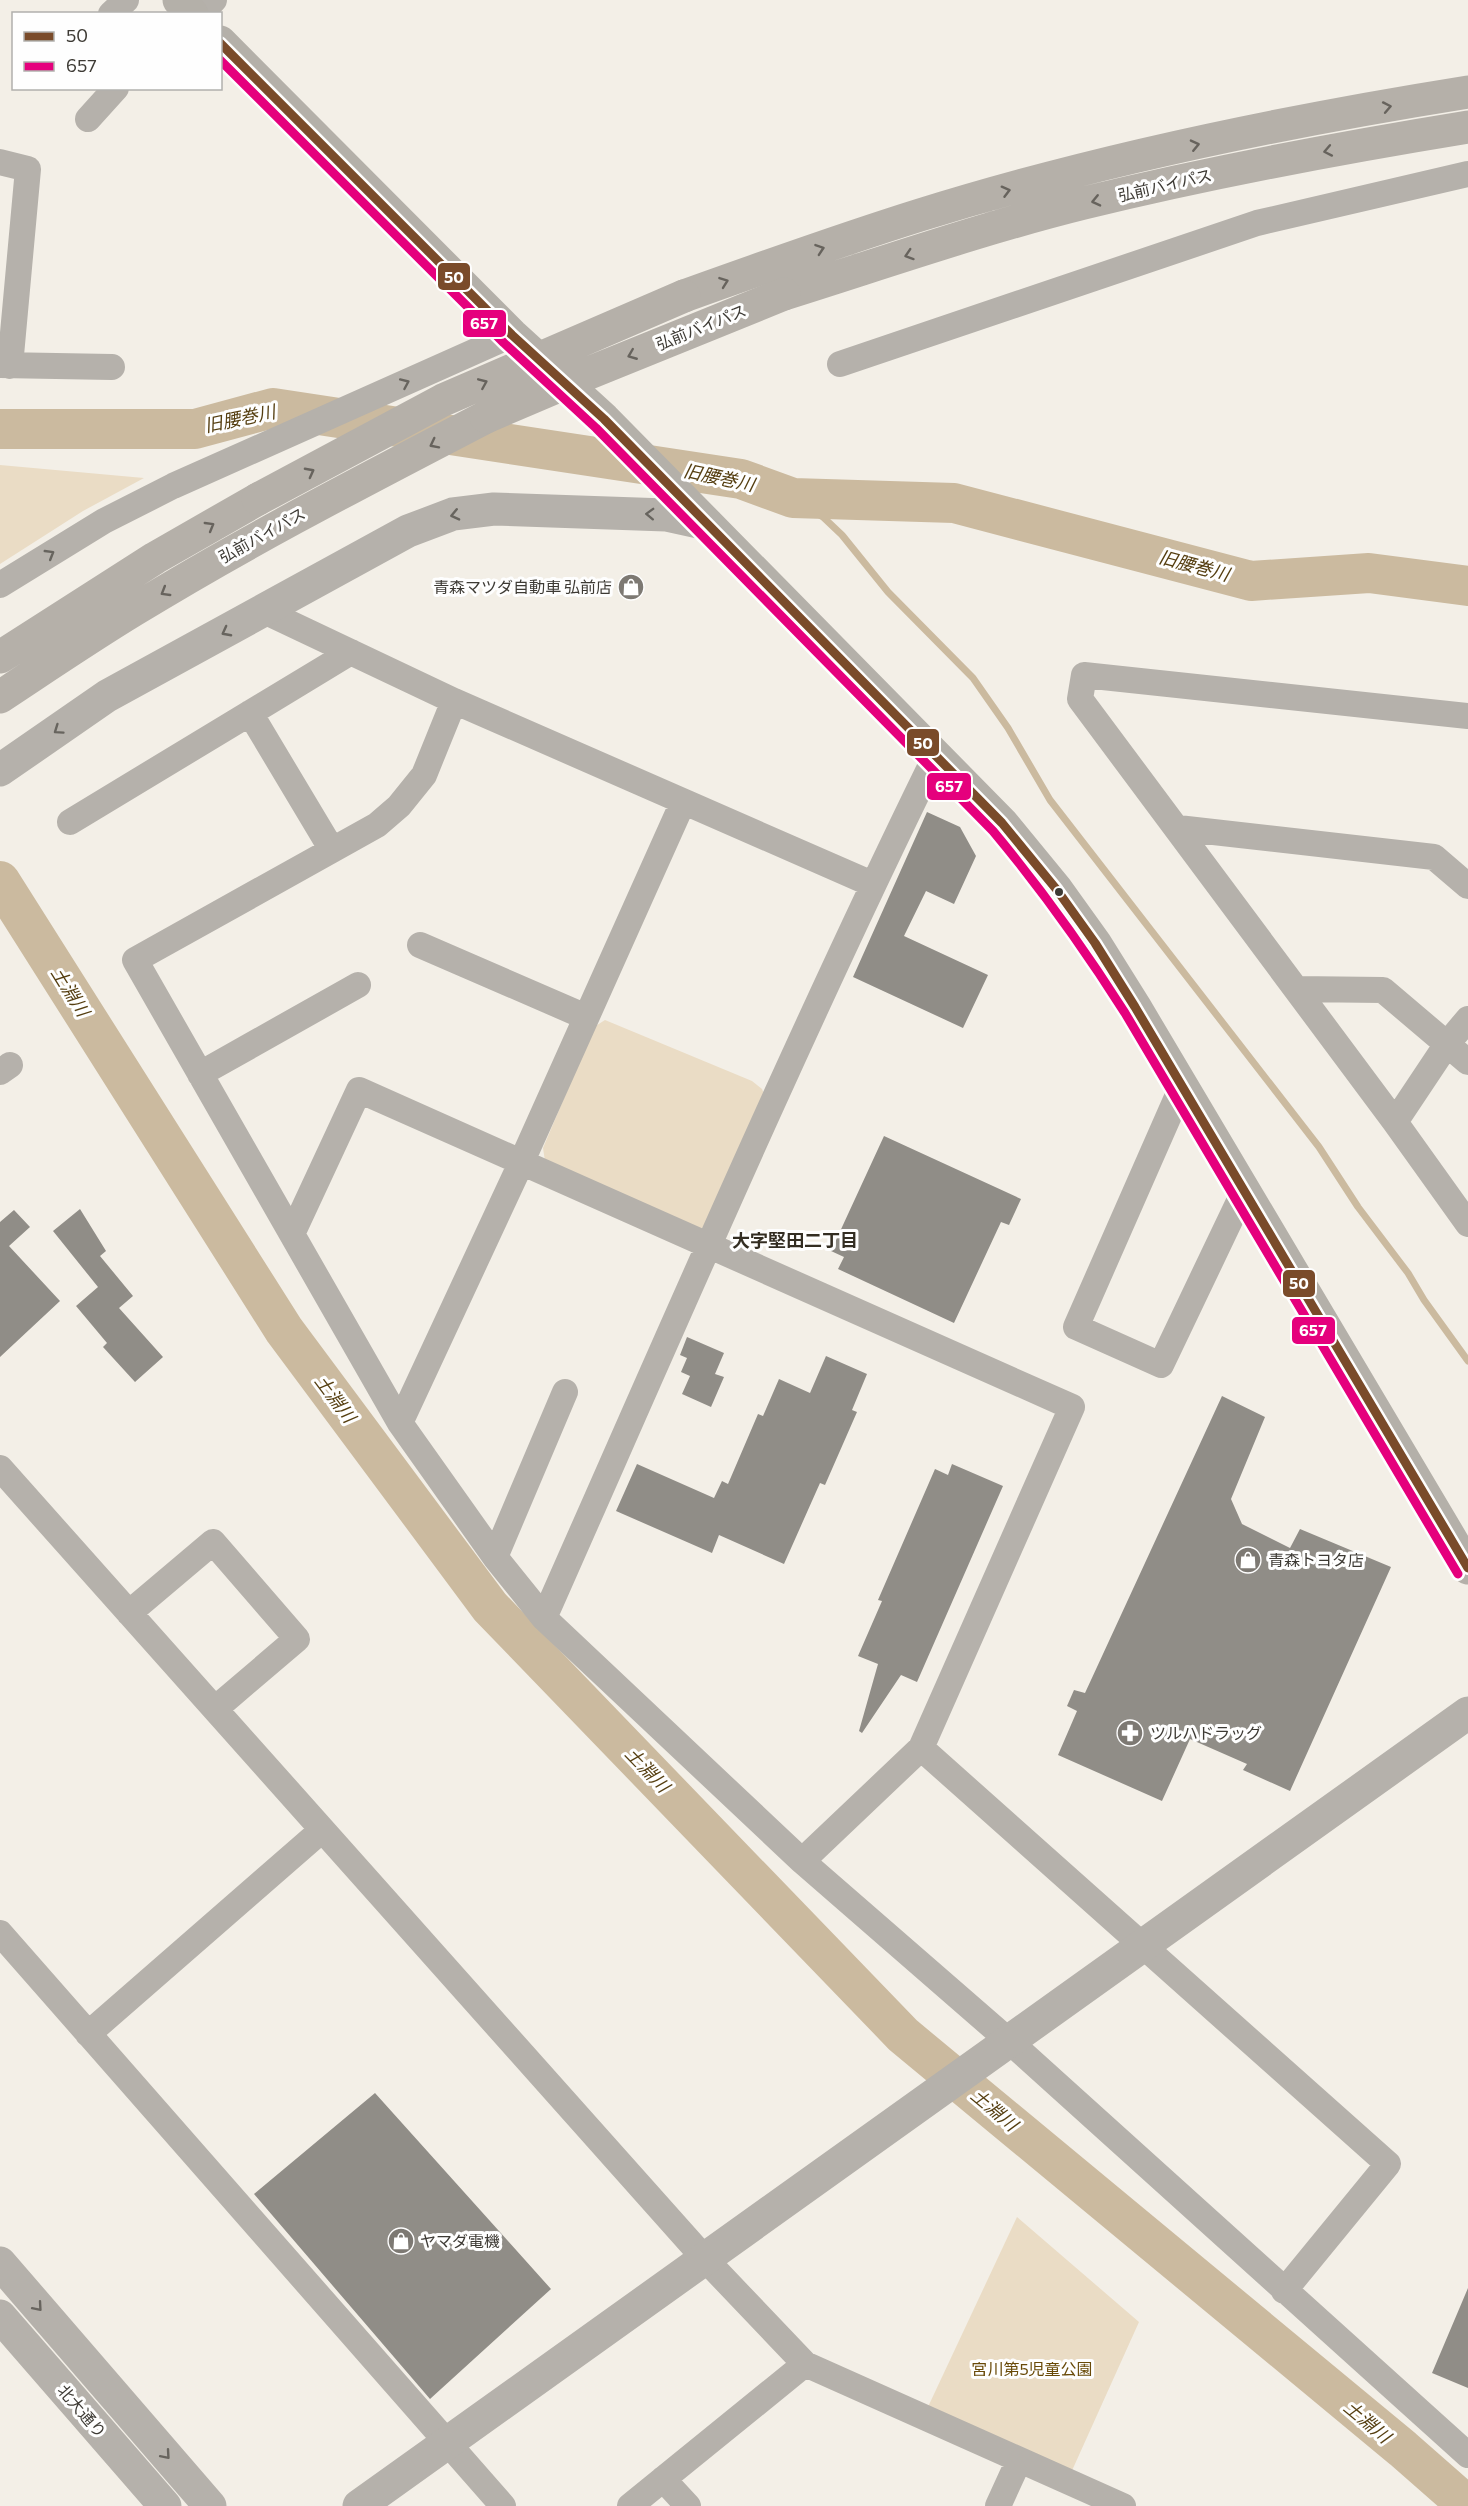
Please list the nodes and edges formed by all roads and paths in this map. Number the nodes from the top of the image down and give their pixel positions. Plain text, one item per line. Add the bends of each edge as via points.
1 (126, 0) edge
2 (113, 12) edge
3 (222, 44) edge
4 (114, 90) edge
5 (1468, 92) edge
6 (88, 119) dead end
7 (1468, 127) edge
8 (0, 162) edge
9 (1468, 174) edge
10 (512, 334) junction
11 (840, 364) dead end
12 (5, 365) edge
13 (112, 367) dead end
14 (707, 524) junction
15 (155, 558) junction
16 (0, 585) edge
17 (264, 611) junction
18 (106, 627) junction
19 (0, 639) edge
20 (351, 652) junction
21 (0, 657) edge
22 (0, 697) edge
23 (454, 701) junction
24 (0, 712) edge
25 (250, 713) junction
26 (1468, 716) edge
27 (936, 754) junction
28 (4, 767) edge
29 (682, 802) junction
30 (70, 822) dead end
31 (1178, 828) junction
32 (332, 850) junction
33 (872, 884) junction
34 (1468, 886) edge
35 (420, 945) dead end
36 (358, 985) dead end
37 (1296, 989) junction
38 (586, 1017) junction
39 (1468, 1019) edge
40 (1447, 1044) junction
41 (1468, 1062) edge
42 (200, 1074) junction
43 (1182, 1086) junction
44 (1395, 1122) junction
45 (522, 1161) junction
46 (1244, 1191) junction
47 (1468, 1224) edge
48 (291, 1234) junction
49 (710, 1244) junction
50 (565, 1392) dead end
51 (400, 1423) junction
52 (0, 1468) edge
53 (495, 1557) junction
54 (1468, 1568) edge
55 (129, 1613) junction
56 (544, 1618) junction
57 (215, 1709) junction
58 (1468, 1713) edge
59 (921, 1748) junction
60 (322, 1830) junction
61 (802, 1861) junction
62 (0, 1933) edge
63 (1141, 1946) junction
64 (88, 2034) junction
65 (1004, 2045) junction
66 (705, 2259) junction
67 (0, 2263) edge
68 (1284, 2291) junction
69 (0, 2316) edge
70 (805, 2364) junction
71 (446, 2442) junction
72 (1468, 2456) edge
73 (1019, 2460) junction
74 (663, 2479) junction
75 (165, 2506) edge
76 (210, 2506) edge
77 (359, 2506) edge
78 (503, 2506) edge
79 (630, 2506) edge
80 (688, 2506) edge
81 (998, 2506) edge
82 (1123, 2506) edge

1 - 2 street
3 - 10 main road
4 - 6 street
15 -> 5 highway, 弘前バイパス, bridge via 443,400 684,296 764,267 920,215 1116,163
7 -> 18 highway, 弘前バイパス, bridge via 1351,146 1083,204 959,238 784,294 486,417 325,500
8 - 12 street via 28,169
9 - 11 street via 1257,223
10 - 14 main road via 613,428
16 -> 10 street via 104,521 173,486
12 - 13 street
14 -> 17 street via 666,514 494,509 453,514 408,531
14 - 27 main road
15 - 19 highway
15 - 21 highway, 弘前バイパス
17 - 20 street
17 -> 28 street via 107,696
18 - 22 highway, 弘前バイパス
18 - 24 highway
20 - 23 street
20 - 25 street
23 - 29 street
23 - 32 street via 424,775 399,806 377,825
25 - 30 street
25 - 32 street
26 - 31 street via 1084,675 1080,699
27 - 33 street
27 - 43 main road via 1002,823 1057,890 1095,943
29 - 33 street
29 - 38 street
31 - 34 street via 1434,857
31 - 37 street
32 - 42 street via 135,960
33 - 49 street
35 - 38 street
36 - 42 street
37 - 40 street via 1383,990
37 - 44 street
38 - 45 street
39 - 40 street
40 - 41 street
40 - 44 street
42 - 48 street
43 - 46 main road
43 - 46 street via 1076,1328 1161,1365
44 - 47 street
45 - 48 street via 359,1090
45 - 49 street
45 - 51 street
46 - 54 main road
48 - 51 street
49 - 56 street
49 - 59 street via 1072,1407
50 - 53 street
51 - 53 street
52 - 55 street
53 - 56 street
55 - 57 street
55 - 57 street via 213,1542 297,1639
56 - 61 street
57 - 60 street
58 - 63 street
59 - 61 street
59 - 63 street
60 - 64 street
60 - 66 street
61 - 65 street
62 - 64 street
63 - 65 street
63 - 68 street via 1388,2164
64 - 71 street
65 - 66 street
65 - 68 street
66 - 70 street
66 - 71 street
67 -> 76 street
68 - 72 street
69 - 75 street, 北大通り
70 - 73 street
70 - 74 street
71 - 77 street
71 - 78 street
73 - 81 street
73 - 82 street
74 - 79 street
74 - 80 street

